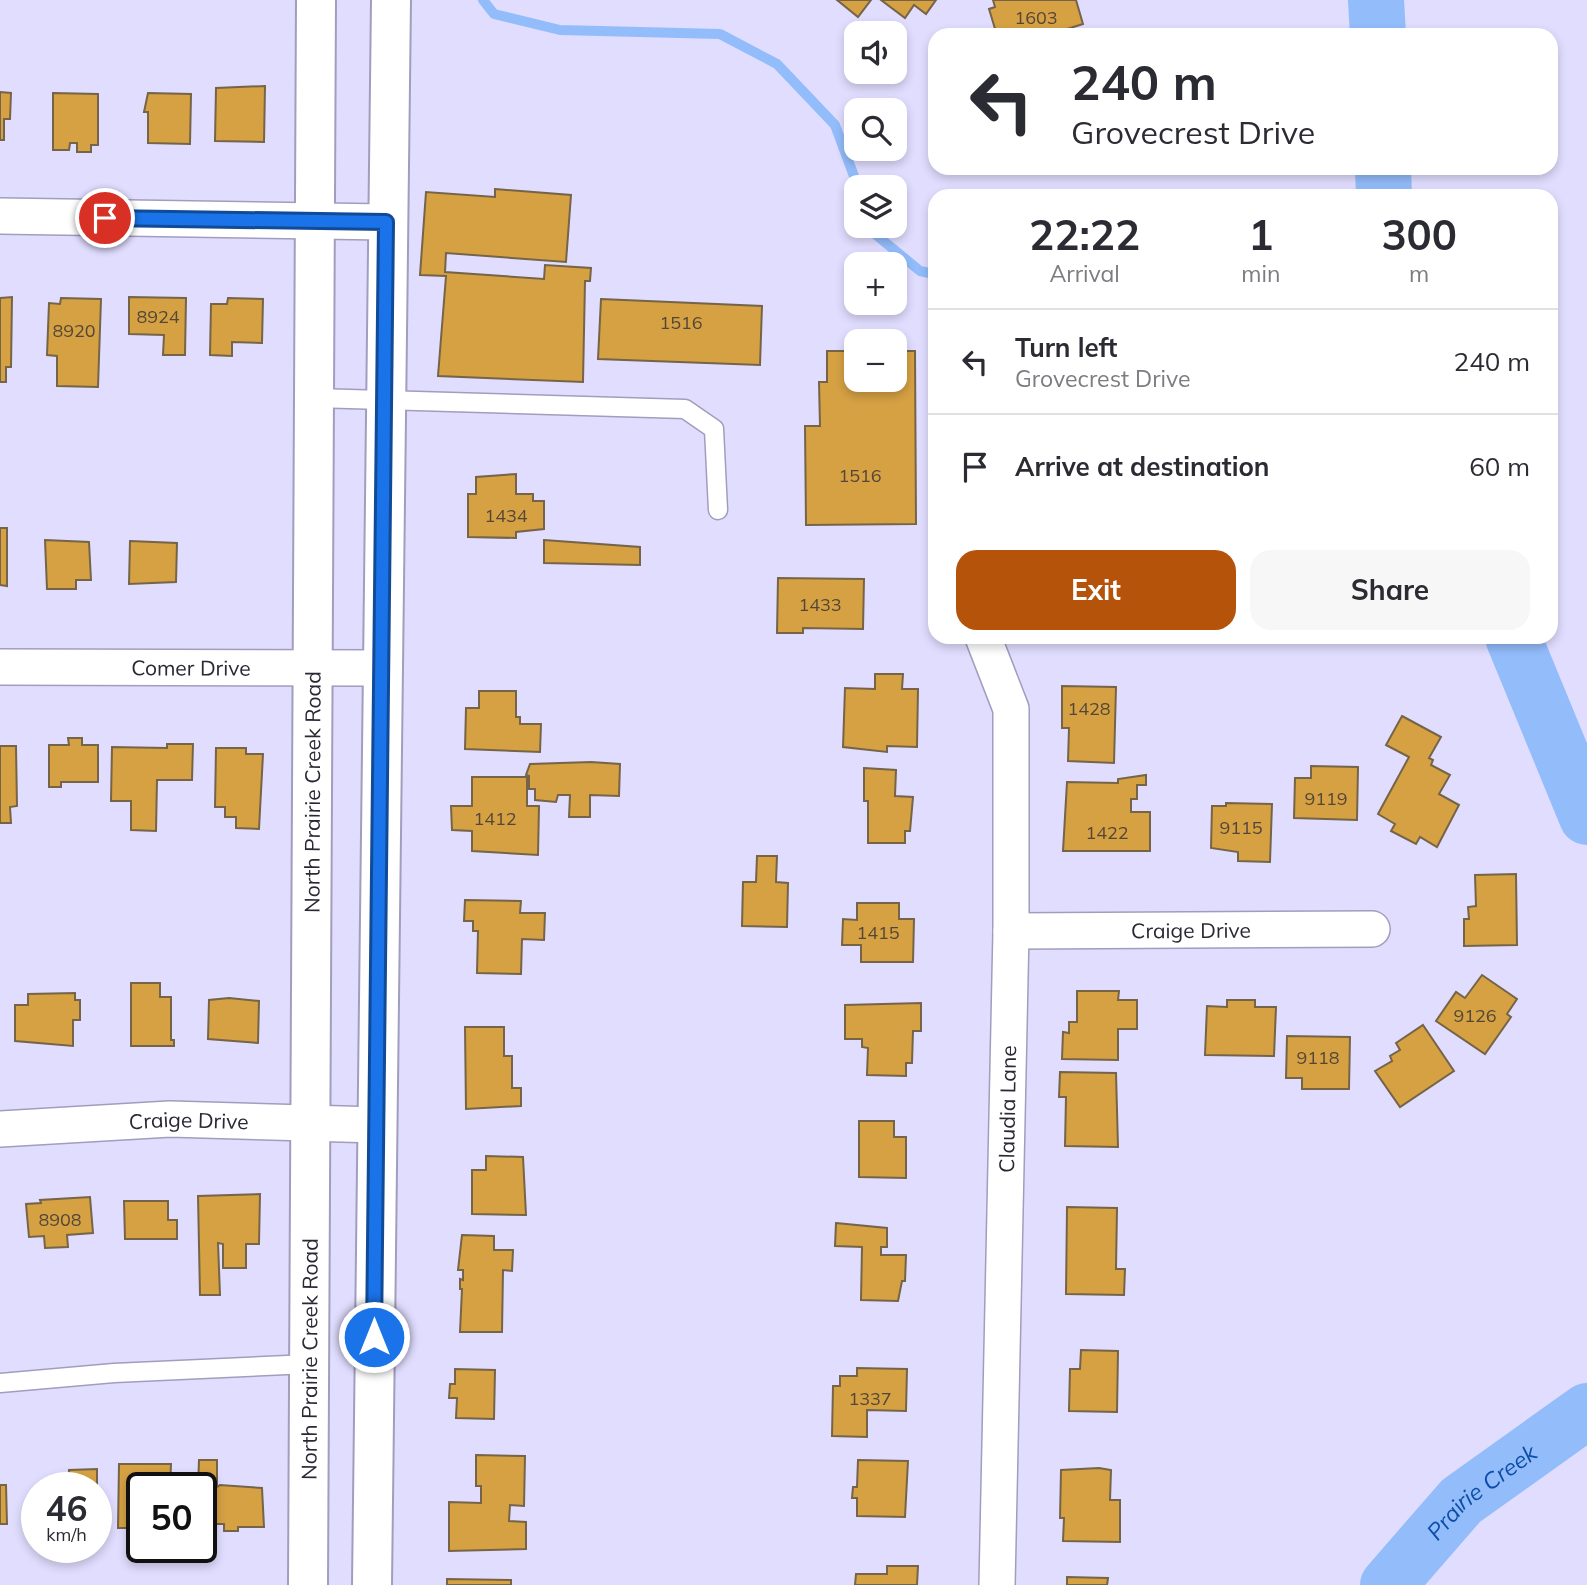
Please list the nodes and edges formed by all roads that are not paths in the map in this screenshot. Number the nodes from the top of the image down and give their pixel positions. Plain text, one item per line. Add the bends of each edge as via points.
1 (316, 0) edge
2 (391, 0) edge
3 (0, 216) edge
4 (316, 220) junction
5 (386, 222) junction
6 (315, 398) junction
7 (384, 400) junction
8 (718, 510) dead end
9 (987, 644) edge
10 (0, 667) edge
11 (380, 668) junction
12 (313, 669) junction
13 (1372, 929) dead end
14 (1011, 931) junction
15 (311, 1121) junction
16 (377, 1125) junction
17 (0, 1129) edge
18 (309, 1364) junction
19 (0, 1383) edge
20 (308, 1585) edge
21 (372, 1585) edge
22 (996, 1585) edge

1 - 4 main road, North Prairie Creek Road
2 - 5 main road
3 - 4 street
4 - 5 street
4 - 6 main road, North Prairie Creek Road
5 - 7 main road
6 - 7 lane
6 - 12 main road, North Prairie Creek Road
7 - 8 lane via 685,409 714,429
7 - 11 main road
9 - 14 street, Claudia Lane via 1011,709
10 - 12 street, Comer Drive
11 - 12 street, Comer Drive
11 - 16 main road
12 - 15 main road, North Prairie Creek Road
13 - 14 street, Craige Drive
14 - 22 street, Claudia Lane
15 - 16 street, Craige Drive
15 - 17 street, Craige Drive via 170,1119
15 - 18 main road, North Prairie Creek Road
16 - 21 main road
18 - 19 lane
18 - 20 main road, North Prairie Creek Road

